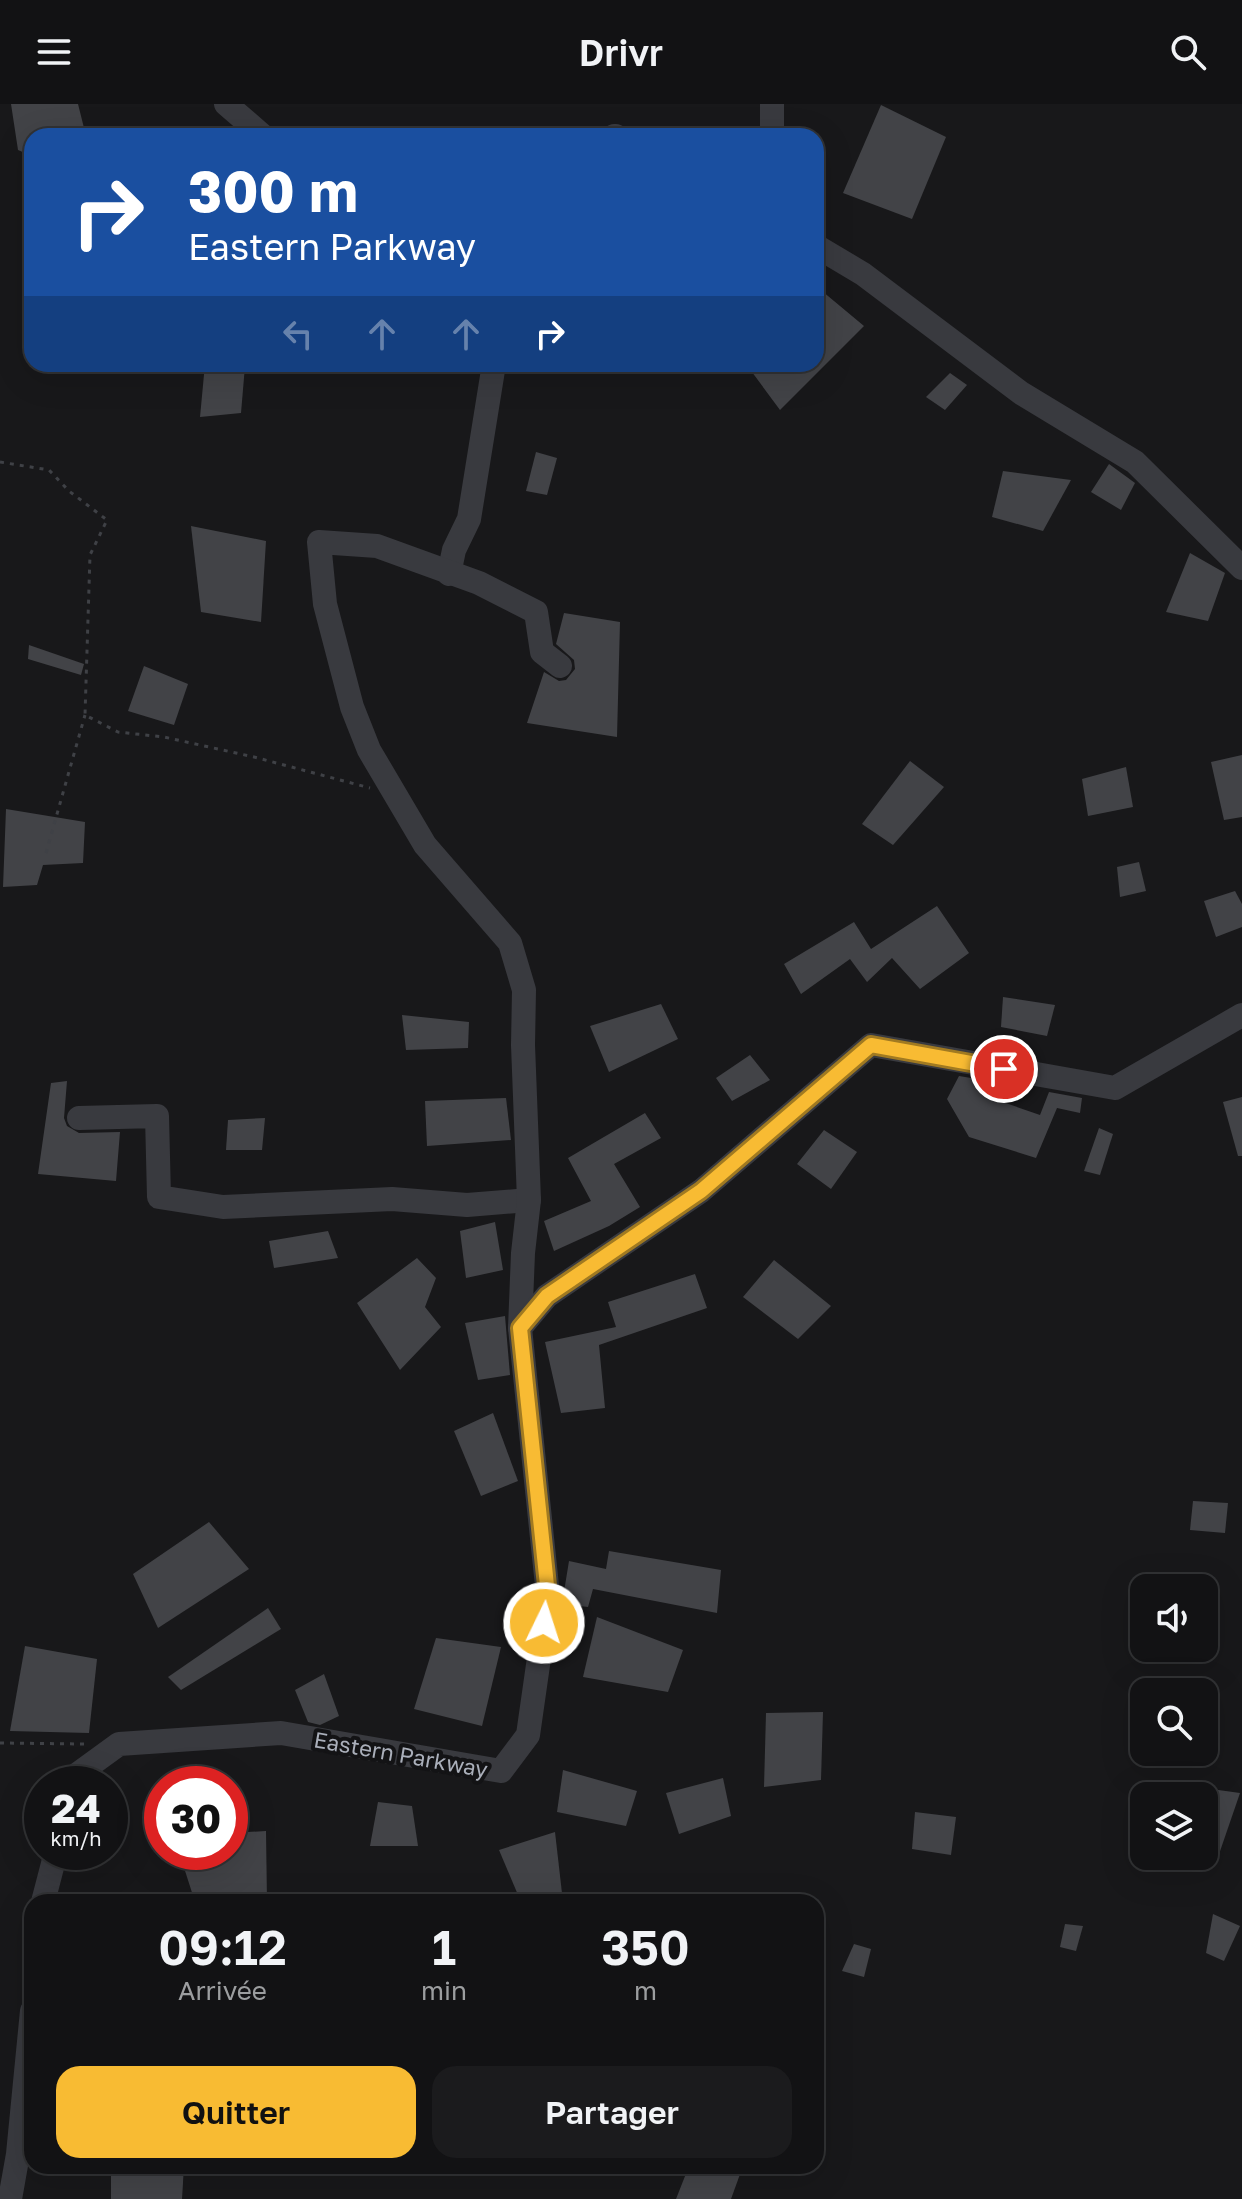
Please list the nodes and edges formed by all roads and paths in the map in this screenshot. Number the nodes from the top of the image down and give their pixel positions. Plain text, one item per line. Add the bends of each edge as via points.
1 (226, 104) edge
2 (772, 104) edge
3 (254, 128) edge
4 (772, 128) edge
5 (824, 251) edge
6 (490, 372) edge
7 (0, 462) edge
8 (1242, 568) edge
9 (449, 574) junction
10 (560, 666) dead end
11 (85, 715) junction
12 (394, 795) junction
13 (46, 853) dead end
14 (1242, 1015) edge
15 (79, 1118) dead end
16 (529, 1200) junction
17 (520, 1328) junction
18 (0, 1743) edge
19 (119, 1744) junction
20 (89, 1766) edge
21 (51, 1870) edge
22 (45, 1894) edge
23 (24, 2093) edge
24 (10, 2199) edge

1 - 3 street
2 - 4 street
5 - 8 street via 1021,393 1135,462
6 - 9 street via 469,519
7 - 11 path via 49,470 107,520 90,555
9 - 10 street via 536,612 542,652
9 - 12 street via 377,546 319,542 325,604 352,707
11 - 12 path via 118,732 254,757
11 - 13 path
12 - 16 street via 425,845 510,943 524,990
14 - 17 street via 1115,1088 871,1045 701,1191 547,1296
15 - 16 street via 157,1116 159,1197 223,1207 392,1199 467,1205
16 - 17 street
17 - 19 street, Eastern Parkway via 548,1595 528,1735 501,1771 281,1733
18 - 19 path
19 - 20 street
21 - 22 street
23 - 24 street

